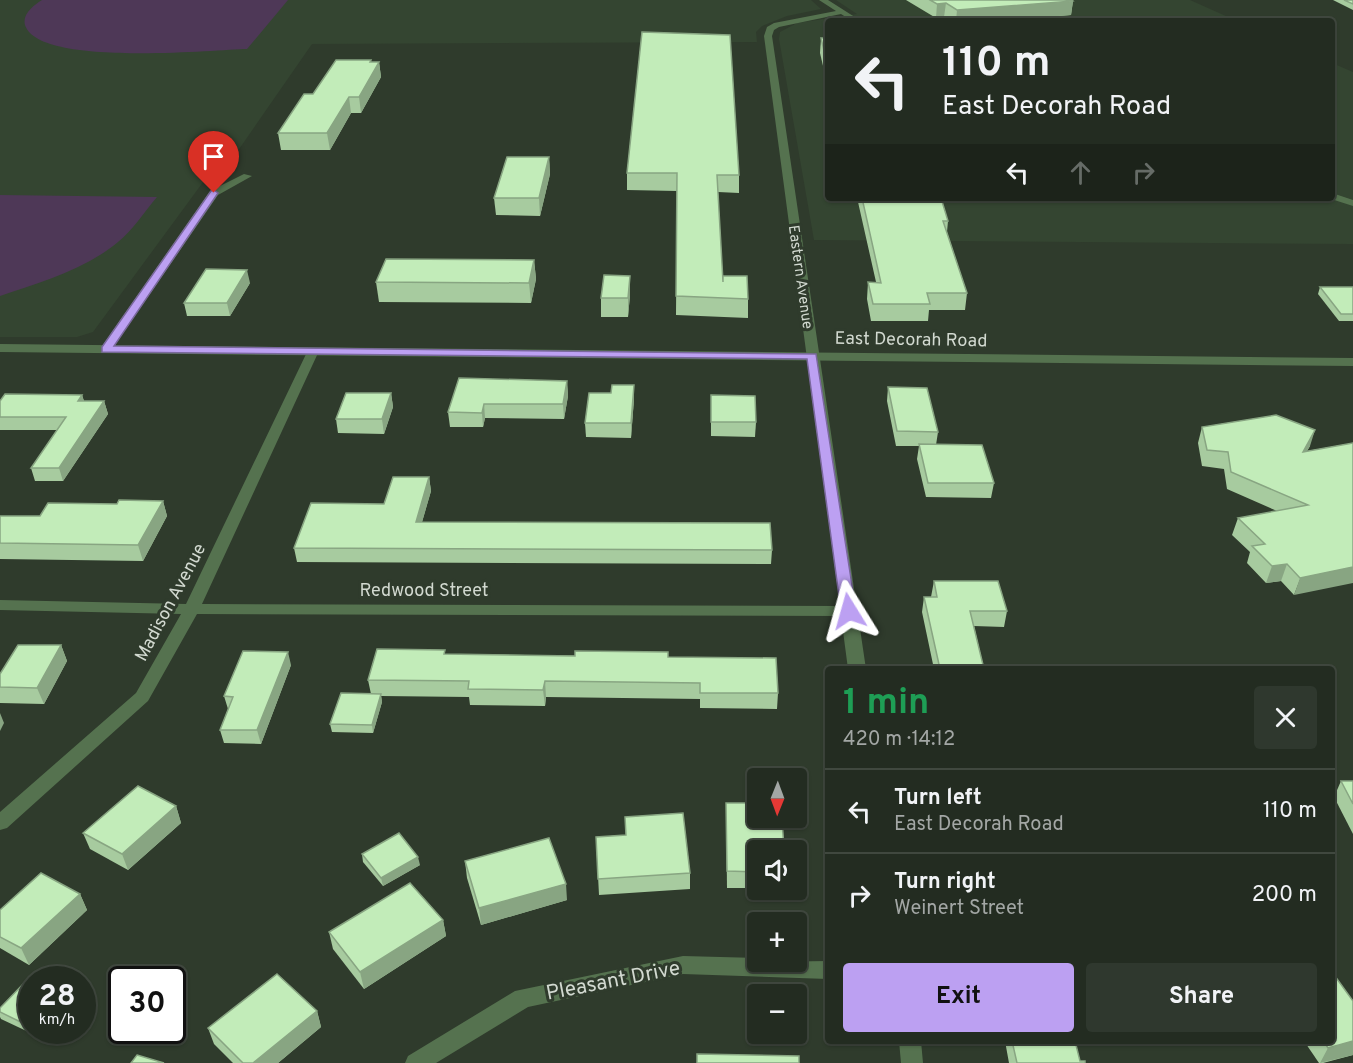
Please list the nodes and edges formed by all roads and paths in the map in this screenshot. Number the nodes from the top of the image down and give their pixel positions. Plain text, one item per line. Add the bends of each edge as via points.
1 (823, 0) edge
2 (841, 12) junction
3 (852, 18) edge
4 (247, 177) dead end
5 (1335, 197) edge
6 (1353, 203) edge
7 (0, 348) edge
8 (106, 350) junction
9 (312, 353) junction
10 (812, 356) junction
11 (1353, 362) edge
12 (0, 605) edge
13 (192, 609) junction
14 (849, 611) junction
15 (857, 666) edge
16 (0, 823) edge
17 (825, 970) edge
18 (909, 1044) edge
19 (416, 1063) edge
20 (912, 1063) edge

1 - 2 street
2 - 3 street
2 - 10 street, Eastern Avenue via 777,25 768,36
4 - 8 street via 214,193
5 - 6 street
7 - 8 street, East Decorah Road
8 - 9 street, East Decorah Road
9 - 10 street, East Decorah Road
9 - 13 street, Madison Avenue
10 - 11 street, East Decorah Road
10 - 14 street, Eastern Avenue
12 - 13 street, Redwood Street
13 - 14 street, Redwood Street
13 - 16 street, Madison Avenue via 142,697
14 - 15 street, Eastern Avenue
17 - 19 street, Pleasant Drive via 683,965 523,998
18 - 20 street

